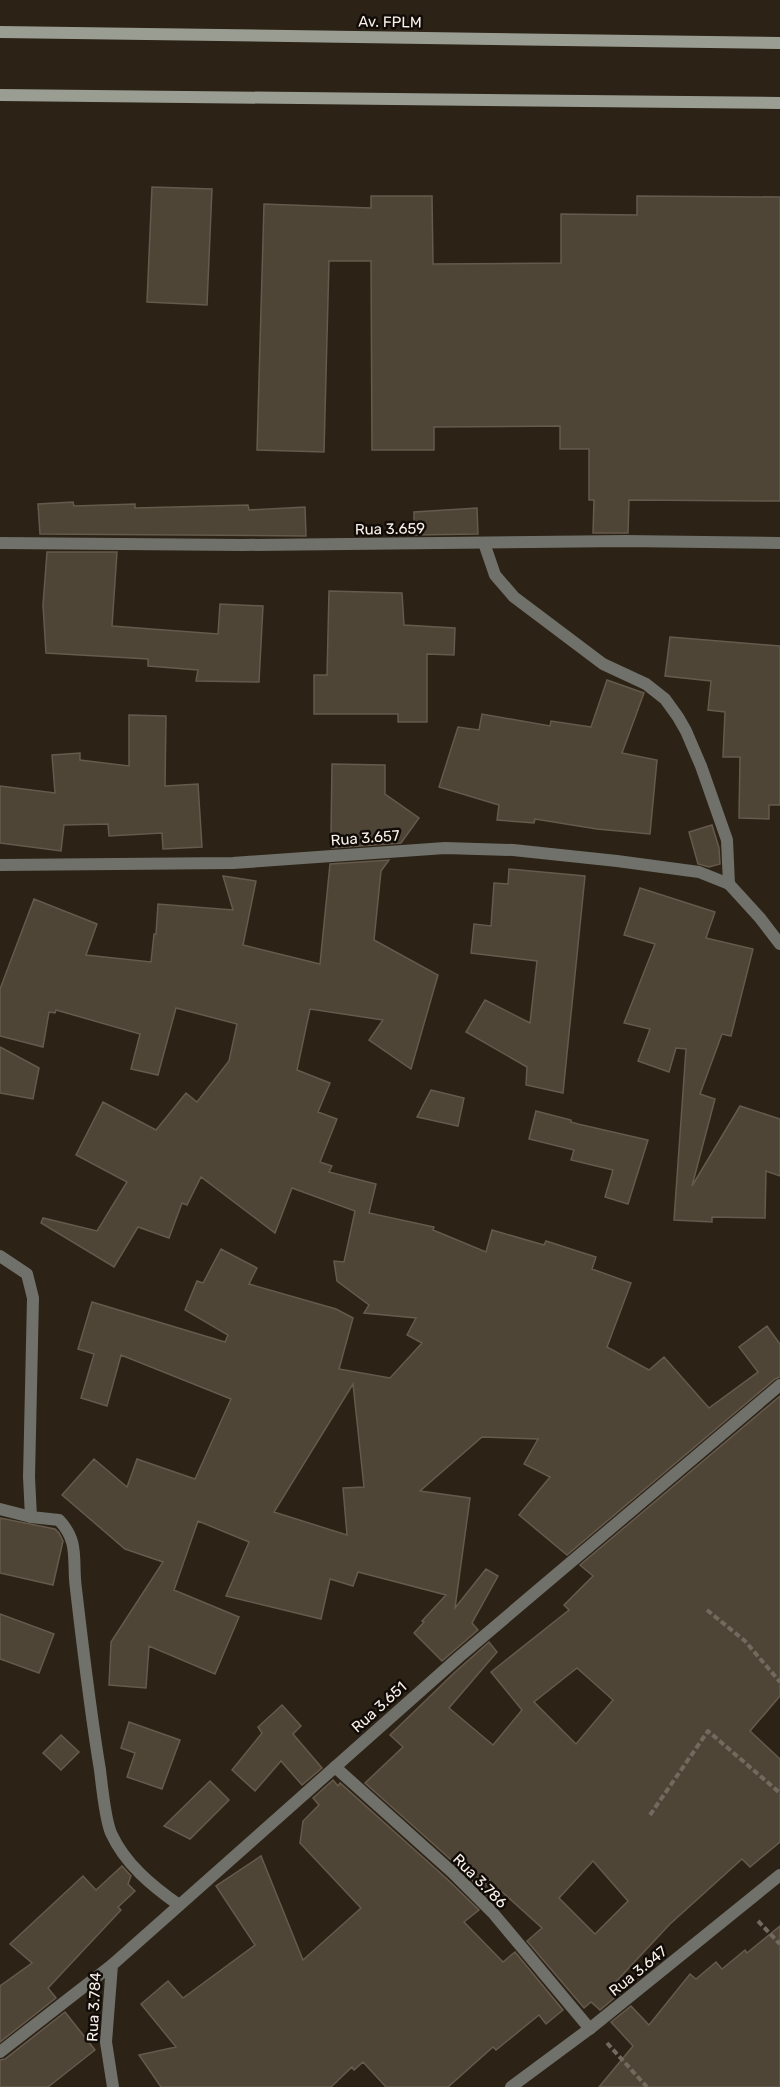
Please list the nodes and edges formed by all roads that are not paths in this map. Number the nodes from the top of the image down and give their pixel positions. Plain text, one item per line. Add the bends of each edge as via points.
1 (0, 32) edge
2 (780, 43) edge
3 (0, 95) edge
4 (780, 103) edge
5 (0, 543) edge
6 (484, 543) junction
7 (780, 543) edge
8 (0, 865) edge
9 (729, 884) junction
10 (780, 944) edge
11 (0, 1256) edge
12 (780, 1385) edge
13 (0, 1509) edge
14 (31, 1517) junction
15 (335, 1767) junction
16 (780, 1875) edge
17 (179, 1905) junction
18 (112, 1965) junction
19 (591, 2028) junction
20 (0, 2052) edge
21 (113, 2087) edge
22 (511, 2087) edge

1 - 2 main road, Av. FPLM
3 - 4 main road
5 - 6 street, Rua 3.659
6 - 7 street, Rua 3.659
6 - 9 street via 495,575 514,597 603,664 646,684 678,717 701,766 727,840
8 - 9 street, Rua 3.657 via 233,863 445,848 513,850 657,866 699,872
9 - 10 street
11 - 14 street via 27,1274 33,1298
12 - 15 street, Rua 3.651
13 - 14 street
14 - 17 street via 59,1520 70,1532 74,1545 91,1712 110,1832 130,1863
15 - 17 street, Rua 3.651
15 - 19 street, Rua 3.786 via 493,1913
16 - 19 street, Rua 3.647
17 - 18 street, Rua 3.651
18 - 20 street, Rua 3.651
18 - 21 street, Rua 3.784 via 106,2042
19 - 22 street, Rua 3.647

